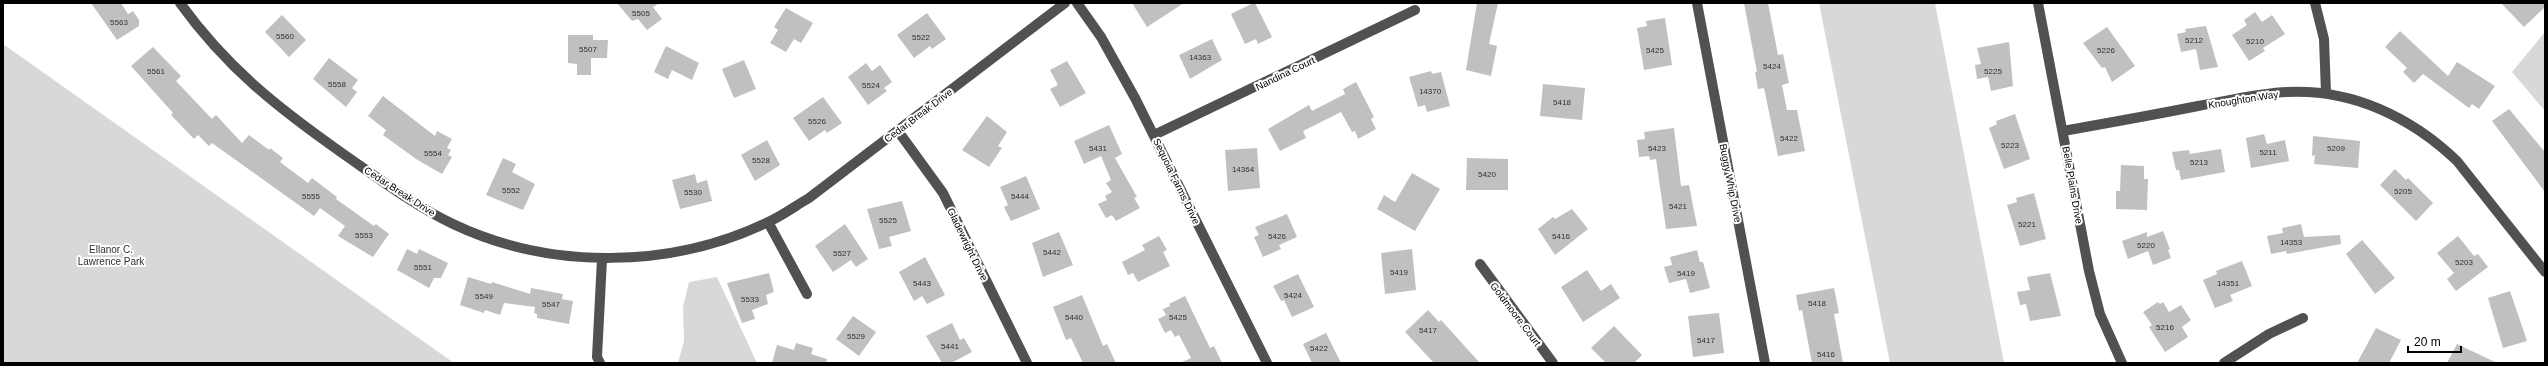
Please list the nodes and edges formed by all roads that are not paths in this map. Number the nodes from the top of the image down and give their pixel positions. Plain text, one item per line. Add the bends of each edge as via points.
1 (180, 3) edge
2 (1065, 3) edge
3 (1077, 3) edge
4 (1697, 3) edge
5 (2038, 3) edge
6 (2315, 3) edge
7 (1415, 10) dead end
8 (2326, 93) junction
9 (898, 131) junction
10 (2063, 131) junction
11 (1154, 135) junction
12 (768, 222) junction
13 (602, 259) junction
14 (1480, 264) dead end
15 (2545, 272) edge
16 (807, 294) dead end
17 (2303, 318) dead end
18 (600, 363) edge
19 (1027, 363) edge
20 (1267, 363) edge
21 (1553, 363) edge
22 (1765, 363) edge
23 (2122, 363) edge
24 (2224, 363) edge

1 - 13 street, Cedar Break Drive via 200,30 257,89 286,113 423,208 455,225 512,245 568,256
2 - 9 street, Cedar Break Drive
3 - 11 street, Sequoia Farms Drive via 1101,37
4 - 22 street, Buggy Whip Drive
5 - 10 street, Belle Plains Drive
6 - 8 street via 2324,39
7 - 11 street, Nandina Court
8 - 10 street, Knoughton Way via 2270,93
8 - 15 street, Knoughton Way via 2381,109 2414,127 2444,149
9 - 12 street, Cedar Break Drive via 809,198
9 - 19 street, Gladewright Drive via 943,193
10 - 23 street, Belle Plains Drive via 2088,271 2100,314
11 - 20 street, Sequoia Farms Drive
12 - 13 street, Cedar Break Drive via 684,250 640,257
12 - 16 street
13 - 18 street via 597,357
14 - 21 street, Goldmoore Court
17 - 24 street via 2269,334

